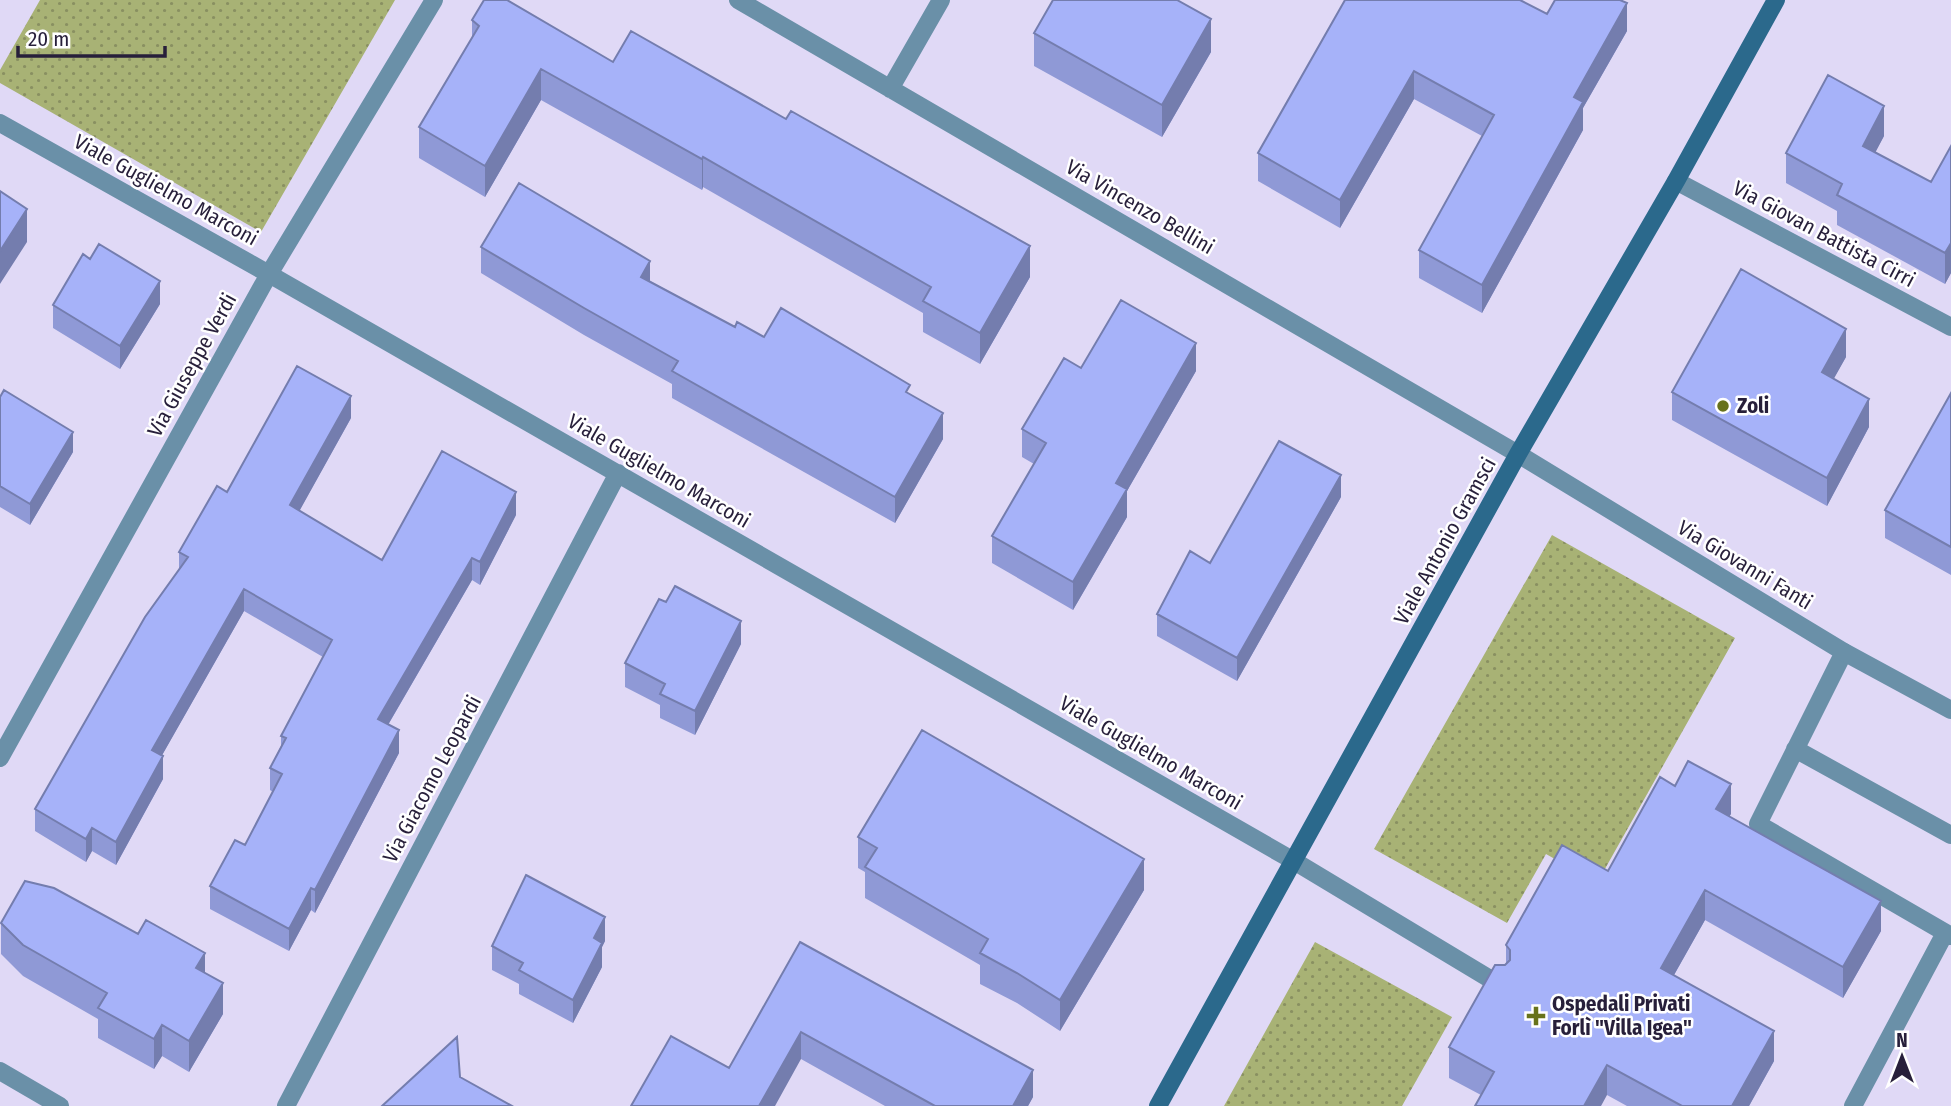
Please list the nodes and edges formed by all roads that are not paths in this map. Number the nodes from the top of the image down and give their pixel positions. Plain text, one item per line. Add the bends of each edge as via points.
1 (433, 0) edge
2 (738, 0) edge
3 (940, 0) edge
4 (1776, 0) edge
5 (890, 89) junction
6 (0, 123) edge
7 (1676, 181) junction
8 (269, 274) junction
9 (1951, 327) edge
10 (1518, 454) junction
11 (618, 473) junction
12 (1844, 652) junction
13 (1951, 710) edge
14 (1795, 749) junction
15 (0, 758) edge
16 (1951, 835) edge
17 (1294, 861) junction
18 (1948, 935) edge
19 (1500, 985) edge
20 (0, 1071) edge
21 (60, 1106) edge
22 (286, 1106) edge
23 (1158, 1106) edge
24 (1853, 1106) edge

1 - 8 street, Via Giuseppe Verdi
2 - 5 street, Via Vincenzo Bellini
3 - 5 street
4 - 7 main road, Viale Antonio Gramsci
5 - 10 street, Via Vincenzo Bellini
6 - 8 street, Viale Guglielmo Marconi
7 - 9 street, Via Giovan Battista Cirri
7 - 10 main road, Viale Antonio Gramsci
8 - 11 street, Viale Guglielmo Marconi
8 - 15 street, Via Giuseppe Verdi
10 - 12 street, Via Giovanni Fanti
10 - 17 main road, Viale Antonio Gramsci
11 - 17 street, Viale Guglielmo Marconi
11 - 22 street, Via Giacomo Leopardi
12 - 13 street, Via Giovanni Fanti
12 - 14 street
14 - 16 street
14 - 18 street via 1758,824
17 - 19 street, Viale Guglielmo Marconi
17 - 23 main road, Viale Antonio Gramsci
18 - 24 street
20 - 21 street

